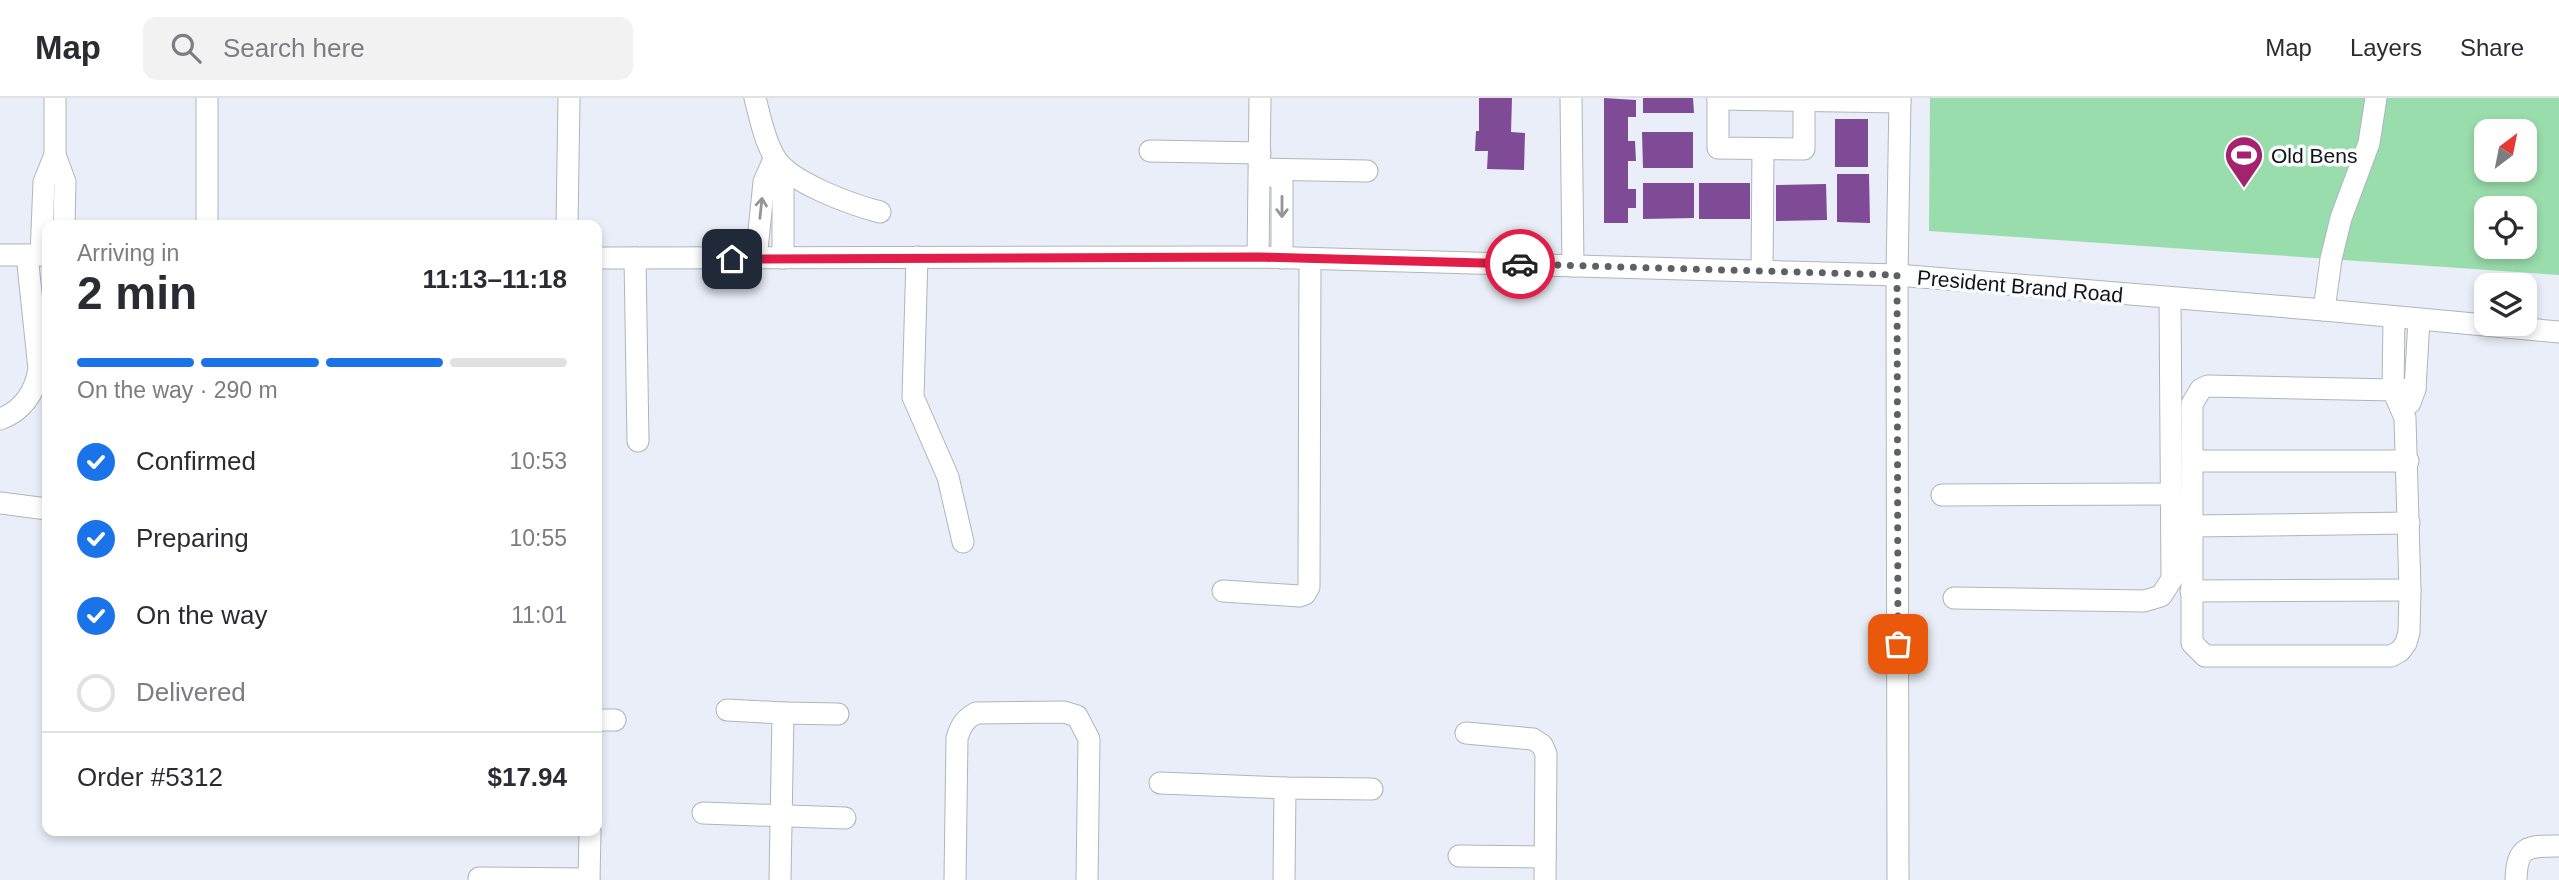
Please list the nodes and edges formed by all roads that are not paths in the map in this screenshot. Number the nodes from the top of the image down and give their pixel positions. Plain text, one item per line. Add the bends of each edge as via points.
1 (55, 98) edge
2 (207, 98) edge
3 (569, 98) edge
4 (755, 98) edge
5 (1260, 98) edge
6 (1571, 98) edge
7 (1718, 98) edge
8 (2376, 98) edge
9 (1804, 99) edge
10 (1900, 100) edge
11 (1763, 149) junction
12 (1150, 151) dead end
13 (55, 155) junction
14 (775, 159) junction
15 (1260, 161) junction
16 (1367, 170) dead end
17 (880, 212) dead end
18 (64, 220) edge
19 (207, 220) edge
20 (567, 220) edge
21 (38, 255) edge
22 (0, 256) edge
23 (917, 257) junction
24 (1258, 257) junction
25 (602, 258) edge
26 (635, 258) junction
27 (783, 258) junction
28 (1282, 258) junction
29 (755, 259) junction
30 (1310, 259) junction
31 (1573, 266) junction
32 (1762, 271) junction
33 (1897, 275) junction
34 (2170, 298) junction
35 (2323, 310) junction
36 (2394, 317) junction
37 (2419, 320) junction
38 (2559, 332) edge
39 (2415, 389) junction
40 (2393, 390) junction
41 (2405, 418) junction
42 (0, 419) edge
43 (638, 440) dead end
44 (2193, 461) junction
45 (2407, 461) junction
46 (2171, 494) junction
47 (1942, 495) dead end
48 (0, 503) edge
49 (42, 508) edge
50 (2409, 523) junction
51 (2193, 526) junction
52 (963, 541) dead end
53 (2191, 590) junction
54 (2410, 590) junction
55 (1223, 591) dead end
56 (1954, 597) dead end
57 (727, 710) dead end
58 (783, 713) junction
59 (838, 714) dead end
60 (1466, 733) dead end
61 (1160, 783) dead end
62 (1285, 788) junction
63 (1372, 789) dead end
64 (704, 813) dead end
65 (781, 816) junction
66 (845, 818) dead end
67 (590, 836) edge
68 (2559, 846) edge
69 (1459, 856) dead end
70 (1545, 857) junction
71 (479, 878) dead end
72 (589, 880) edge
73 (780, 880) edge
74 (955, 880) edge
75 (1087, 880) edge
76 (1284, 880) edge
77 (1545, 880) edge
78 (1898, 880) edge
79 (2516, 880) edge

1 - 13 street
2 - 19 street
3 - 20 street
4 - 14 street
5 - 15 street
6 - 31 street
7 - 9 street
7 - 11 street via 1718,148
8 - 35 street via 2369,143 2341,218
9 - 10 street
9 - 11 street via 1804,149
10 - 33 street
11 - 32 street
12 - 15 street
13 - 18 street via 65,183
13 - 21 street via 44,182
14 - 17 street via 817,188 849,204
14 - 27 street via 783,183
29 -> 14 street via 764,182
15 - 16 street
15 - 24 street
15 -> 28 street via 1282,181
21 - 22 street
21 - 42 street via 37,383 20,408
23 - 24 street, President Brand Road
23 - 27 street, President Brand Road
23 - 52 street via 913,397 948,477
24 - 28 street, President Brand Road
25 - 26 street, President Brand Road
26 - 29 street, President Brand Road
26 - 43 street
27 - 29 street, President Brand Road
28 - 30 street, President Brand Road
30 - 31 street, President Brand Road
30 - 55 street via 1309,587 1299,596
31 - 32 street, President Brand Road
32 - 33 street, President Brand Road
33 - 34 street, President Brand Road
33 - 78 street
34 - 35 street, President Brand Road
34 - 46 street
35 - 36 street, President Brand Road
36 - 37 street, President Brand Road
36 - 40 street
37 - 38 street, President Brand Road
37 - 39 street
39 - 40 street
39 - 41 street
40 - 41 street
40 - 44 street via 2208,386 2192,404
41 - 45 street
44 - 45 street
44 - 51 street
45 - 50 street
46 - 47 street
46 - 56 street via 2172,579 2161,596 2144,601
48 - 49 street
50 - 51 street
50 - 54 street
51 - 53 street
53 - 54 street
53 - 54 street via 2192,643 2205,656 2391,656 2406,643
57 - 58 street
58 - 59 street
58 - 65 street
60 - 70 street via 1533,739 1542,745 1546,754
61 - 62 street
62 - 63 street
62 - 76 street
64 - 65 street
65 - 66 street
65 - 73 street
67 - 72 street
68 - 79 street via 2523,851
69 - 70 street
70 - 77 street
71 - 72 street
74 - 75 street via 960,727 976,713 1064,712 1077,716 1089,739

